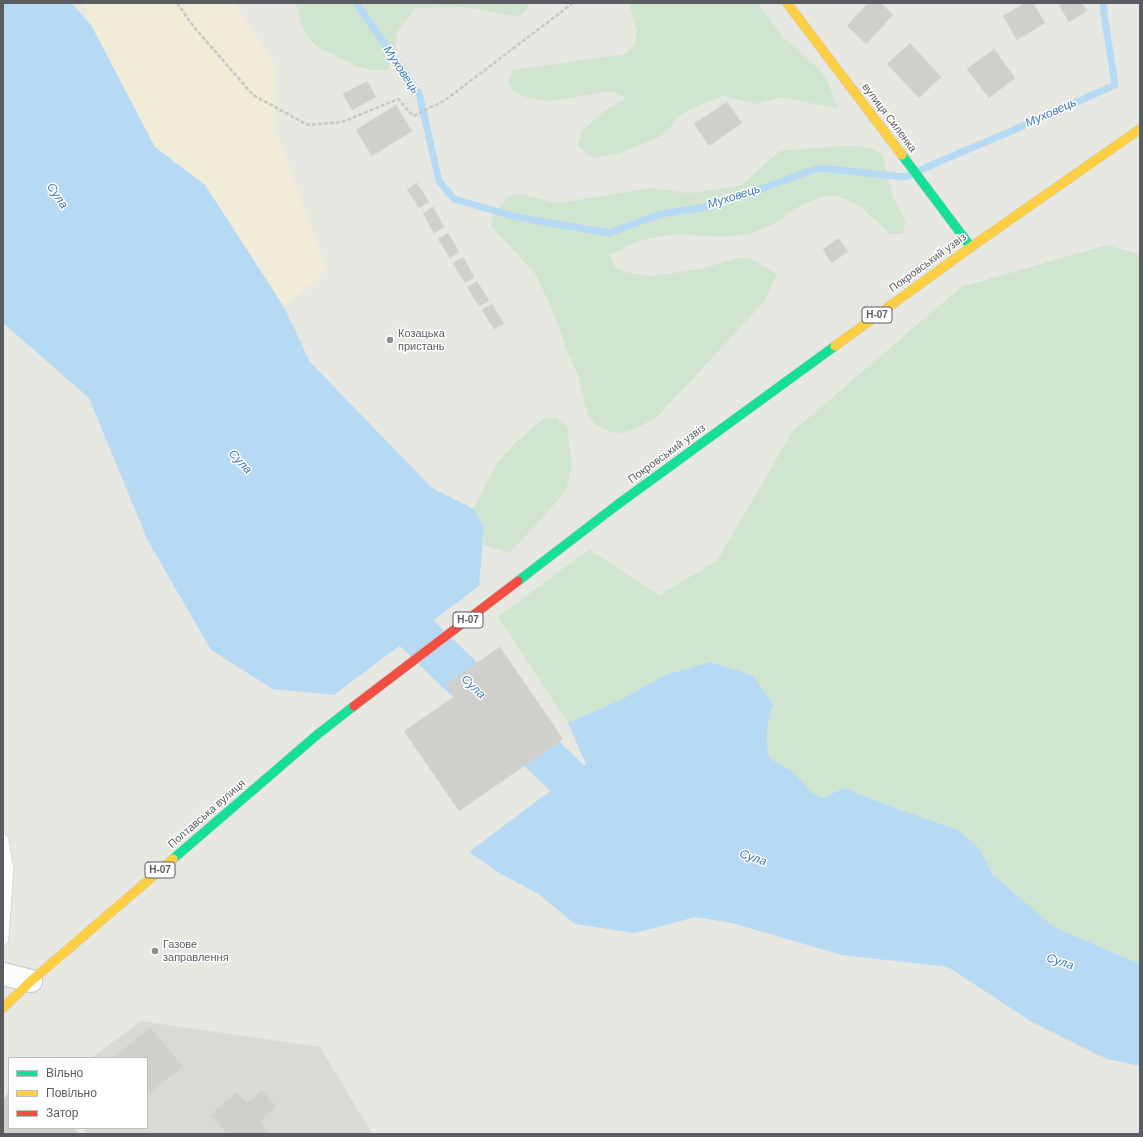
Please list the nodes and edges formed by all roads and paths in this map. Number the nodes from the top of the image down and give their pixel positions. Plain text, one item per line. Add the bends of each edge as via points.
1 (177, 3) edge
2 (572, 3) edge
3 (787, 3) edge
4 (1140, 129) edge
5 (971, 247) junction
6 (318, 734) joint
7 (3, 840) edge
8 (3, 939) edge
9 (3, 974) edge
10 (31, 981) junction
11 (3, 1008) edge

1 - 2 path via 194,27 253,95 308,125 342,122 398,99 414,116 444,101
3 - 5 main road, вулиця Силенка
4 - 5 main road, Покровський узвіз / Н-07
5 - 6 main road, Покровський узвіз / Н-07 via 617,505
6 - 10 main road, Полтавська вулиця / Н-07
7 - 8 lane via 8,869
9 - 10 street
10 - 11 main road, Полтавська вулиця / Н-07

